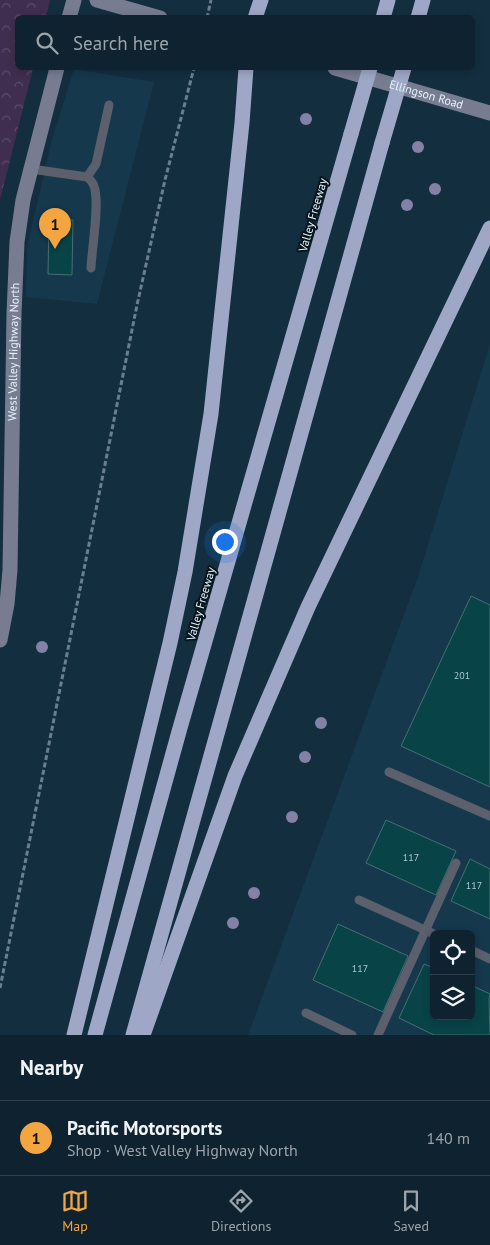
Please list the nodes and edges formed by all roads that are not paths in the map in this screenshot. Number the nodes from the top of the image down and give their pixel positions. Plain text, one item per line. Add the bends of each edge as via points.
1 (74, 0) edge
2 (97, 0) edge
3 (260, 0) edge
4 (388, 0) edge
5 (423, 0) edge
6 (70, 15) edge
7 (150, 15) edge
8 (257, 15) edge
9 (384, 15) edge
10 (419, 15) edge
11 (56, 70) edge
12 (246, 70) edge
13 (342, 70) edge
14 (369, 70) edge
15 (403, 70) edge
16 (109, 105) dead end
17 (490, 113) edge
18 (31, 169) junction
19 (87, 177) junction
20 (490, 228) edge
21 (90, 268) dead end
22 (0, 640) edge
23 (388, 772) dead end
24 (490, 816) edge
25 (456, 863) dead end
26 (359, 900) dead end
27 (431, 930) edge
28 (430, 932) edge
29 (475, 952) edge
30 (490, 958) edge
31 (306, 1013) dead end
32 (74, 1035) edge
33 (95, 1035) edge
34 (133, 1035) edge
35 (143, 1035) edge
36 (352, 1035) edge
37 (378, 1035) edge

1 - 6 main road
2 - 7 main road
3 - 8 highway
4 - 9 highway
5 - 10 highway
11 - 18 main road, West Valley Highway North
12 - 32 highway via 211,414 185,572
13 - 17 main road, Ellingson Road
14 - 33 highway, Valley Freeway, bridge
15 - 34 highway, bridge
16 - 19 lane via 96,164
18 - 19 lane
18 - 22 main road, West Valley Highway North via 17,242 11,544 7,604
19 - 21 lane via 92,180 96,204
20 - 35 highway via 308,607 235,776
23 - 24 lane
25 - 27 lane
26 - 28 lane
28 - 37 lane
29 - 30 lane
31 - 36 lane

